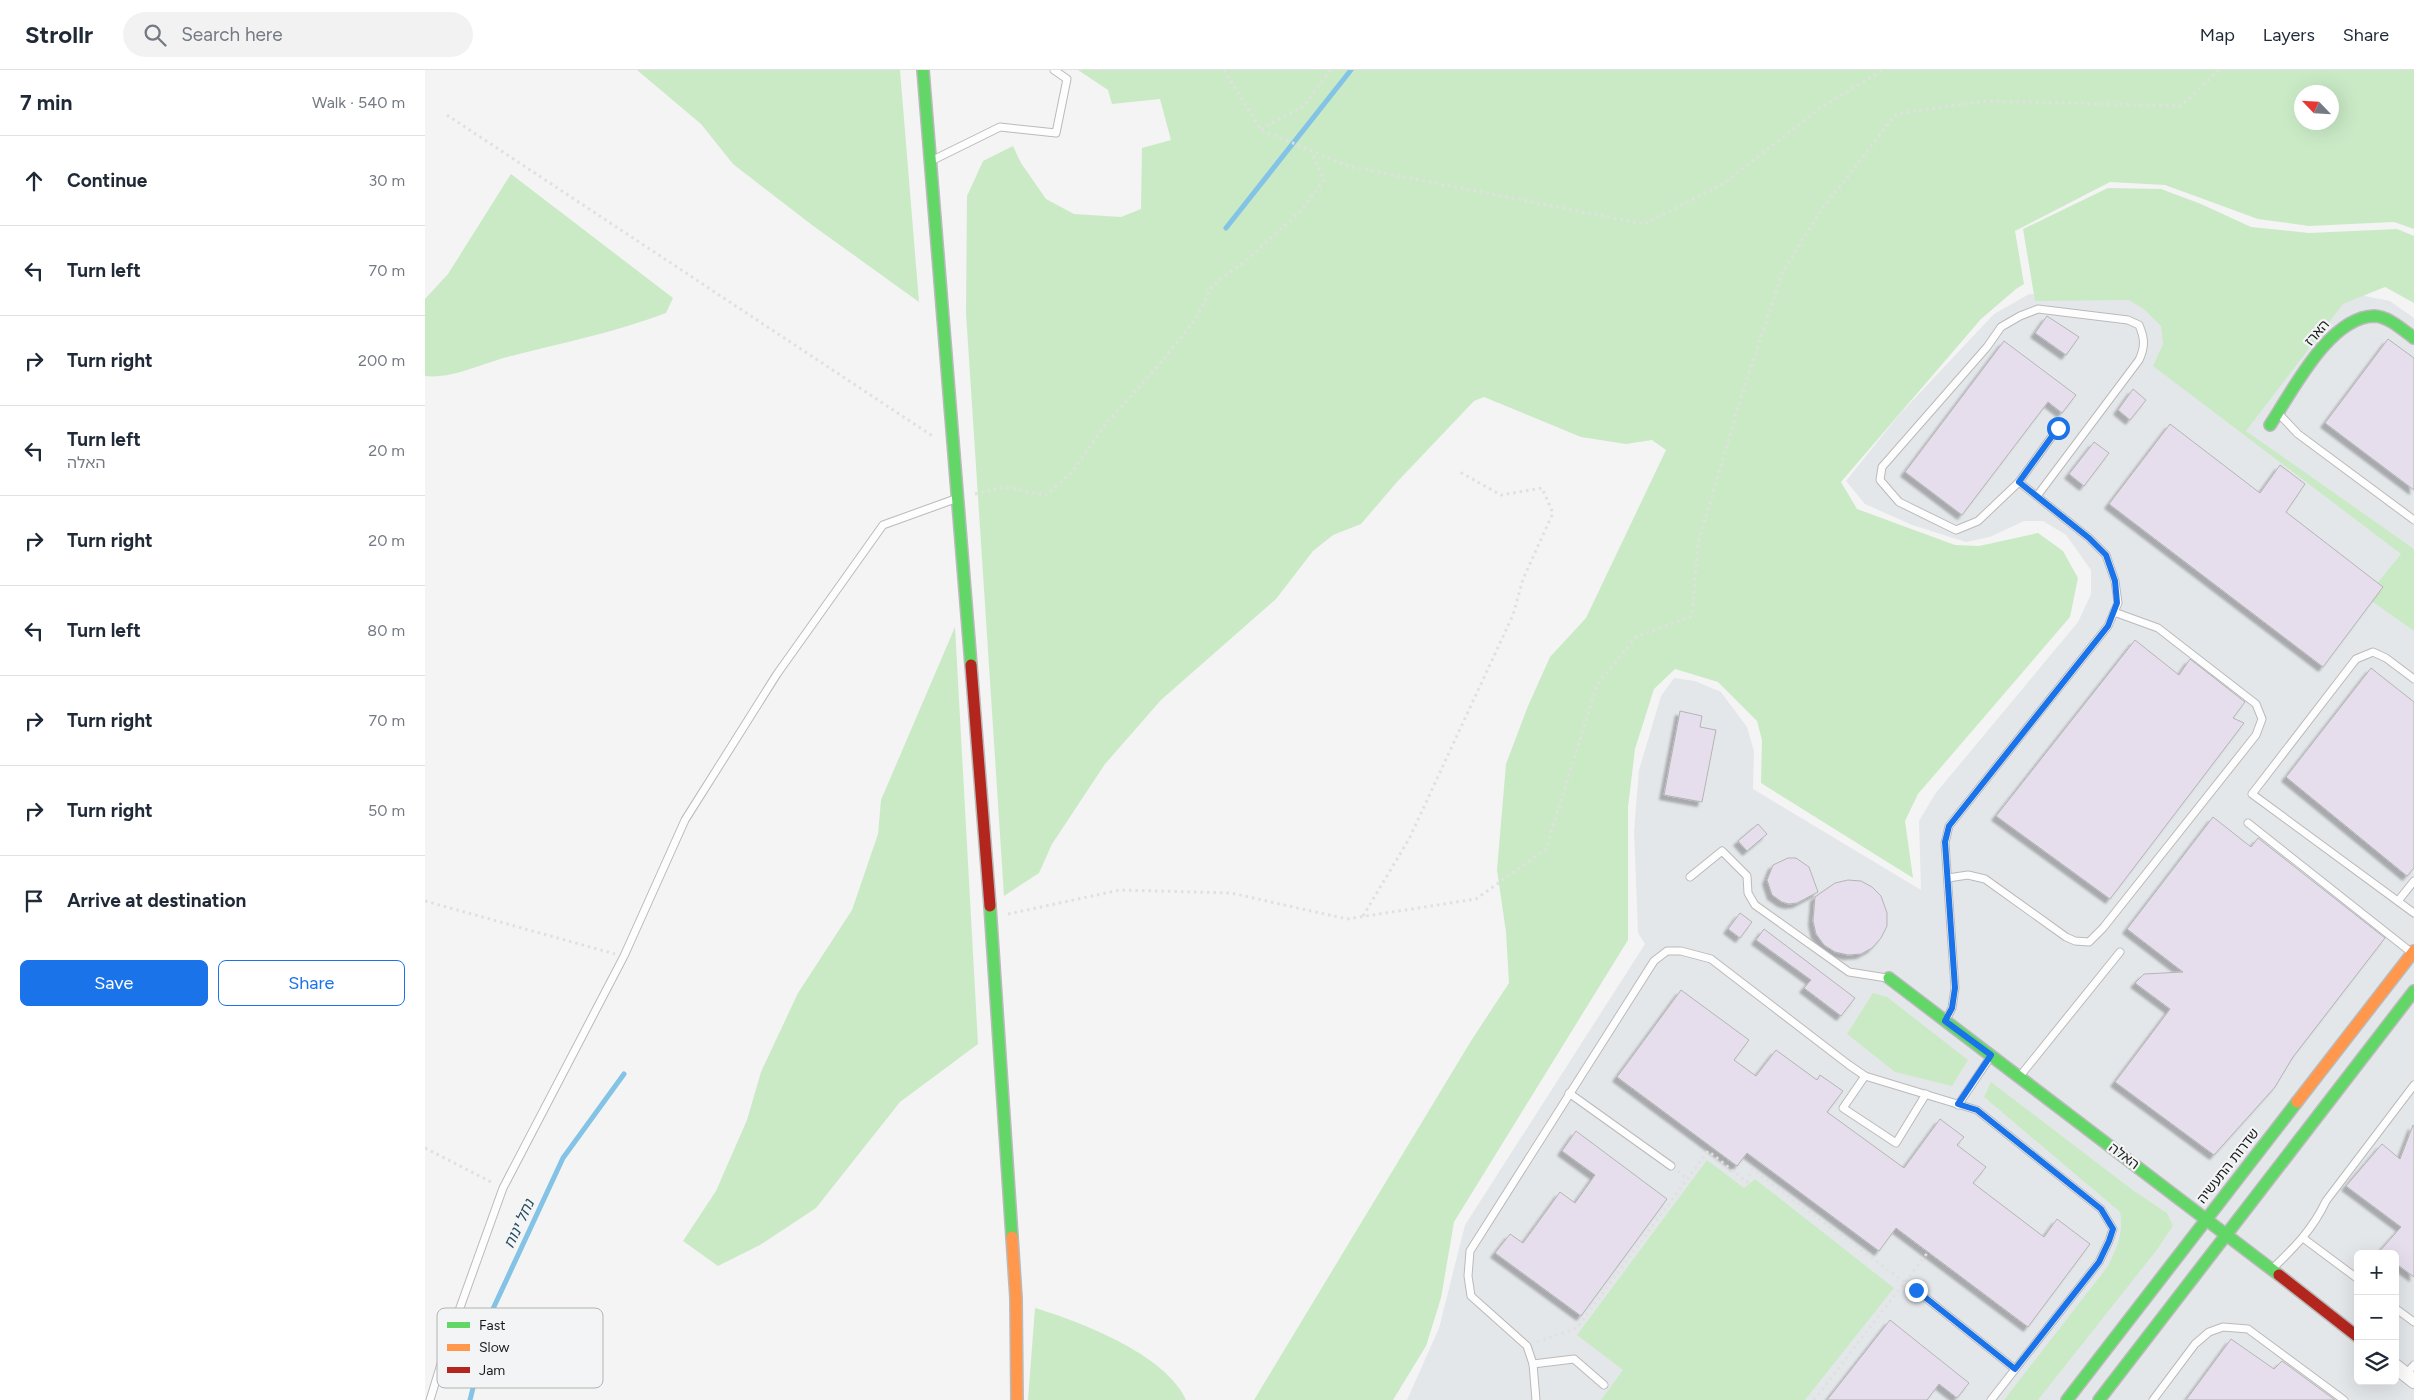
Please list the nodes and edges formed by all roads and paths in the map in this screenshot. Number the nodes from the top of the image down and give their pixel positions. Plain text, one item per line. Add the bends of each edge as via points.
1 (923, 70) edge
2 (1054, 70) edge
3 (1225, 70) edge
4 (1330, 70) edge
5 (1883, 70) edge
6 (2219, 70) edge
7 (447, 115) dead end
8 (1261, 130) junction
9 (1311, 150) junction
10 (930, 161) junction
11 (2414, 338) edge
12 (2279, 413) junction
13 (2270, 425) dead end
14 (2058, 428) dead end
15 (953, 450) junction
16 (1458, 471) dead end
17 (2019, 482) junction
18 (2037, 496) junction
19 (957, 498) junction
20 (2414, 520) edge
21 (2114, 612) junction
22 (2414, 679) edge
23 (2248, 823) dead end
24 (1690, 877) dead end
25 (1948, 878) junction
26 (2414, 881) edge
27 (425, 901) edge
28 (2398, 901) junction
29 (2414, 913) edge
30 (1363, 916) junction
31 (991, 917) junction
32 (2120, 952) dead end
33 (2413, 953) edge
34 (624, 956) junction
35 (1889, 978) joint
36 (2414, 992) edge
37 (1945, 1021) junction
38 (1991, 1055) junction
39 (1865, 1076) junction
40 (2019, 1077) junction
41 (2414, 1085) edge
42 (1569, 1093) junction
43 (1926, 1094) junction
44 (1958, 1104) junction
45 (425, 1148) edge
46 (1671, 1166) dead end
47 (503, 1188) junction
48 (2206, 1218) junction
49 (2226, 1234) junction
50 (2303, 1238) junction
51 (1928, 1252) dead end
52 (2272, 1269) junction
53 (2354, 1277) edge
54 (1905, 1282) junction
55 (1916, 1290) joint
56 (460, 1308) edge
57 (2399, 1311) edge
58 (2414, 1322) edge
59 (2354, 1333) edge
60 (1527, 1346) junction
61 (1533, 1364) junction
62 (2015, 1369) junction
63 (437, 1377) edge
64 (1604, 1385) dead end
65 (430, 1400) edge
66 (1017, 1400) edge
67 (1536, 1400) edge
68 (1814, 1400) edge
69 (1991, 1400) edge
70 (2067, 1400) edge
71 (2099, 1400) edge
72 (2153, 1400) edge
73 (2344, 1400) edge

1 - 10 street
2 - 10 lane via 1067,79 1056,133 999,127
3 - 8 path
4 - 8 path via 1304,106
5 - 9 path via 1820,108 1723,184 1644,224 1349,166
6 - 30 path via 2181,106 1984,101 1896,114 1820,212 1783,271 1741,397 1698,544 1692,616 1636,637 1597,685 1546,849 1476,899
7 - 15 path
8 - 9 path
9 - 19 path via 1324,180 1302,210 1248,259 1212,286 1195,320 1105,425 1072,472 1046,495 1004,487
10 - 15 street
11 - 12 street, הארז via 2375,316 2358,318 2340,328 2323,347
12 - 13 street, הארז
12 - 20 lane via 2298,434
14 - 17 lane
15 - 19 street
16 - 30 path via 1501,495 1542,488 1553,513 1523,579 1513,615 1409,839
17 - 18 lane
17 - 18 lane via 1978,522 1956,530 1899,502 1880,480 1882,467 2001,327 2038,309 2128,320 2139,325 2145,337 2139,360
18 - 21 lane via 2106,555 2115,581 2117,603
19 - 31 street
19 - 34 lane via 883,525 777,674 685,820
21 - 25 lane via 2108,626 1949,826 1945,842
21 - 25 lane via 2158,628 2256,704 2262,719 2256,735 2089,942 2065,936 1985,878 1968,875
22 - 28 lane via 2373,652 2356,659 2252,794
23 - 33 lane
24 - 35 lane via 1722,851 1747,876 1748,893 1755,905 1849,972
25 - 37 lane via 1955,988 1952,1008
26 - 28 lane
27 - 34 path
28 - 29 lane
30 - 31 path via 1347,919 1231,893 1120,890
31 - 66 street via 1016,1298
32 - 40 lane
33 - 48 street, שדרות התעשיה
34 - 47 lane
35 - 37 street, האלה
36 - 49 street
37 - 38 street, האלה
38 - 40 street, האלה
38 - 44 lane
39 - 42 lane via 1711,959 1681,951 1667,951 1654,961
39 - 43 lane
39 - 43 lane via 1843,1108 1896,1143
40 - 48 street, האלה
41 - 50 lane via 2326,1201 2320,1216
42 - 46 lane
42 - 60 lane via 1470,1251 1468,1276 1471,1296
43 - 44 lane
44 - 62 lane via 1977,1110 2101,1209 2113,1229 2099,1262
45 - 47 path
47 - 56 lane
48 - 49 street, האלה
48 - 70 street, שדרות התעשיה
49 - 52 street, האלה
49 - 71 street
50 - 52 lane
50 - 53 lane
51 - 54 path
52 - 59 street, האלה
54 - 55 path
54 - 60 path via 1752,1169 1747,1182 1708,1151 1577,1328
54 - 68 path
55 - 62 lane
57 - 58 lane
60 - 61 lane
61 - 64 lane via 1573,1358
61 - 67 lane
62 - 69 lane
63 - 65 lane
72 - 73 lane via 2195,1344 2209,1332 2223,1327 2248,1329

